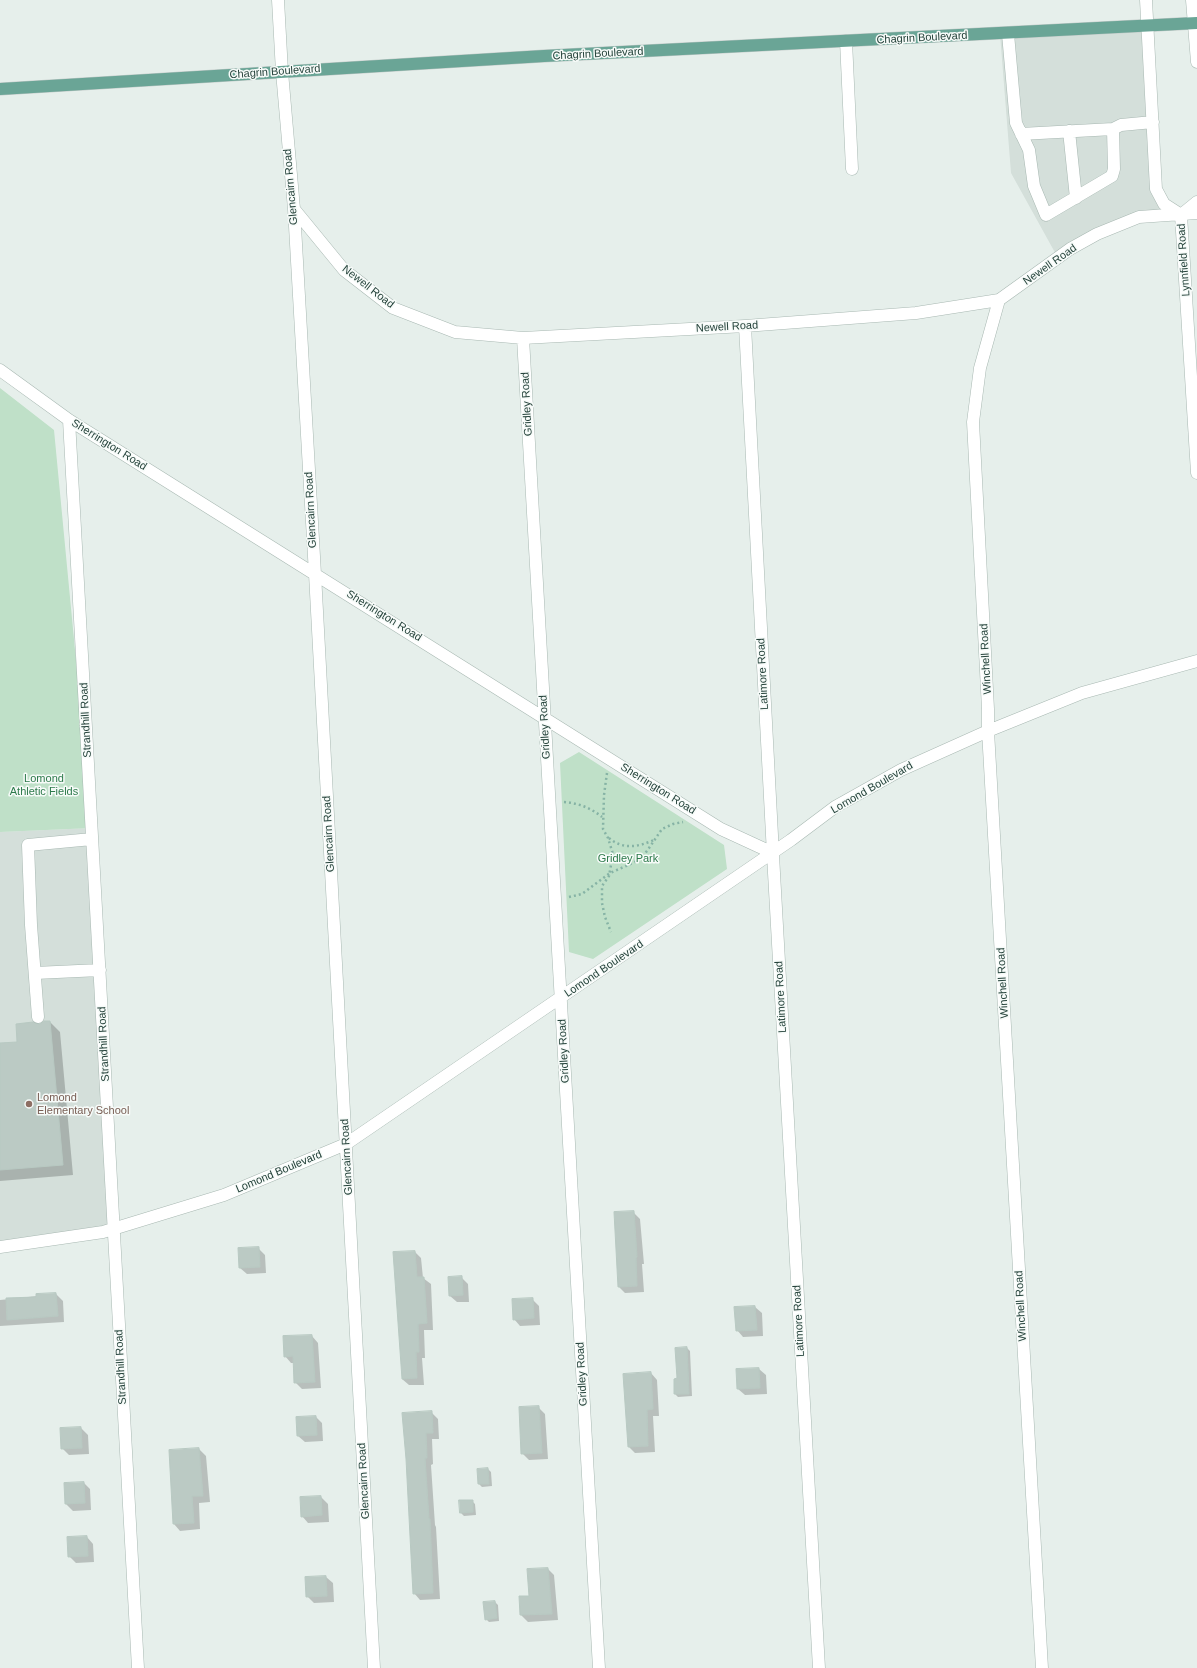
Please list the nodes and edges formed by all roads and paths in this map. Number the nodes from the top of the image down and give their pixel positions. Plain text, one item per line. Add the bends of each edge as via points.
1 (278, 0) edge
2 (1146, 0) edge
3 (1192, 0) edge
4 (1195, 23) edge
5 (1147, 26) junction
6 (1008, 34) junction
7 (846, 41) junction
8 (1197, 62) edge
9 (282, 72) junction
10 (0, 89) edge
11 (1153, 122) junction
12 (1113, 129) junction
13 (1069, 131) junction
14 (1021, 134) junction
15 (852, 169) dead end
16 (1076, 198) junction
17 (1197, 202) edge
18 (294, 209) junction
19 (1197, 213) edge
20 (1182, 215) junction
21 (1000, 300) junction
22 (745, 326) junction
23 (523, 338) junction
24 (0, 370) edge
25 (69, 420) junction
26 (1197, 473) edge
27 (315, 574) junction
28 (1197, 661) edge
29 (545, 717) junction
30 (988, 731) junction
31 (608, 774) dead end
32 (564, 802) dead end
33 (603, 818) junction
34 (683, 822) dead end
35 (608, 838) junction
36 (92, 839) junction
37 (655, 840) junction
38 (773, 853) junction
39 (610, 873) junction
40 (569, 897) dead end
41 (611, 932) dead end
42 (100, 970) junction
43 (35, 973) junction
44 (561, 998) junction
45 (38, 1017) dead end
46 (346, 1144) junction
47 (114, 1228) junction
48 (0, 1247) edge
49 (138, 1668) edge
50 (374, 1668) edge
51 (599, 1668) edge
52 (819, 1668) edge
53 (1042, 1668) edge

1 - 9 street, Glencairn Road
2 - 5 street, Lynnfield Road
3 - 4 street
4 - 5 main road, Chagrin Boulevard
4 - 8 street
5 - 6 main road, Chagrin Boulevard
5 - 11 street, Lynnfield Road
6 - 7 main road, Chagrin Boulevard
6 - 14 street via 1016,123
7 - 9 main road, Chagrin Boulevard
7 - 15 street
9 - 10 main road, Chagrin Boulevard
9 - 18 street, Glencairn Road
11 - 12 street via 1121,125
11 - 20 street, Lynnfield Road via 1156,189 1164,204
12 - 13 street
12 - 16 street via 1112,176
13 - 14 street
13 - 16 street
14 - 16 street via 1029,150 1034,186 1046,215
17 - 20 street, Lynnfield Road
18 - 23 street, Newell Road via 344,270 393,308 455,332
18 - 27 street, Glencairn Road
19 - 20 street, Newell Road
20 - 21 street, Newell Road via 1139,217 1097,234 1070,249
20 - 26 street, Lynnfield Road
21 - 22 street, Newell Road via 916,312
21 - 30 street, Winchell Road via 980,368 973,422
22 - 23 street, Newell Road
22 - 38 street, Latimore Road
23 - 29 street, Gridley Road
24 - 25 street, Sherrington Road
25 - 27 street, Sherrington Road
25 - 36 street, Strandhill Road
27 - 29 street, Sherrington Road
27 - 46 street, Glencairn Road
28 - 30 street, Lomond Boulevard via 1082,693
29 - 38 street, Sherrington Road via 721,829
29 - 44 street, Gridley Road
30 - 38 street, Lomond Boulevard via 894,773 835,807
30 - 53 street, Winchell Road
31 - 33 path
32 - 33 path via 592,809
33 - 35 path via 603,829
34 - 37 path via 662,829
35 - 37 path via 614,842 638,847
35 - 39 path via 613,854
36 - 42 street, Strandhill Road
36 - 43 street via 28,845
37 - 39 path via 647,852 635,862
38 - 44 street, Lomond Boulevard
38 - 52 street, Latimore Road
39 - 40 path via 582,894
39 - 41 path via 602,886 602,902
42 - 43 street
42 - 47 street, Strandhill Road
43 - 45 street
44 - 46 street, Lomond Boulevard
44 - 51 street, Gridley Road
46 - 47 street, Lomond Boulevard via 224,1195
46 - 50 street, Glencairn Road
47 - 48 street, Lomond Boulevard via 103,1232
47 - 49 street, Strandhill Road

